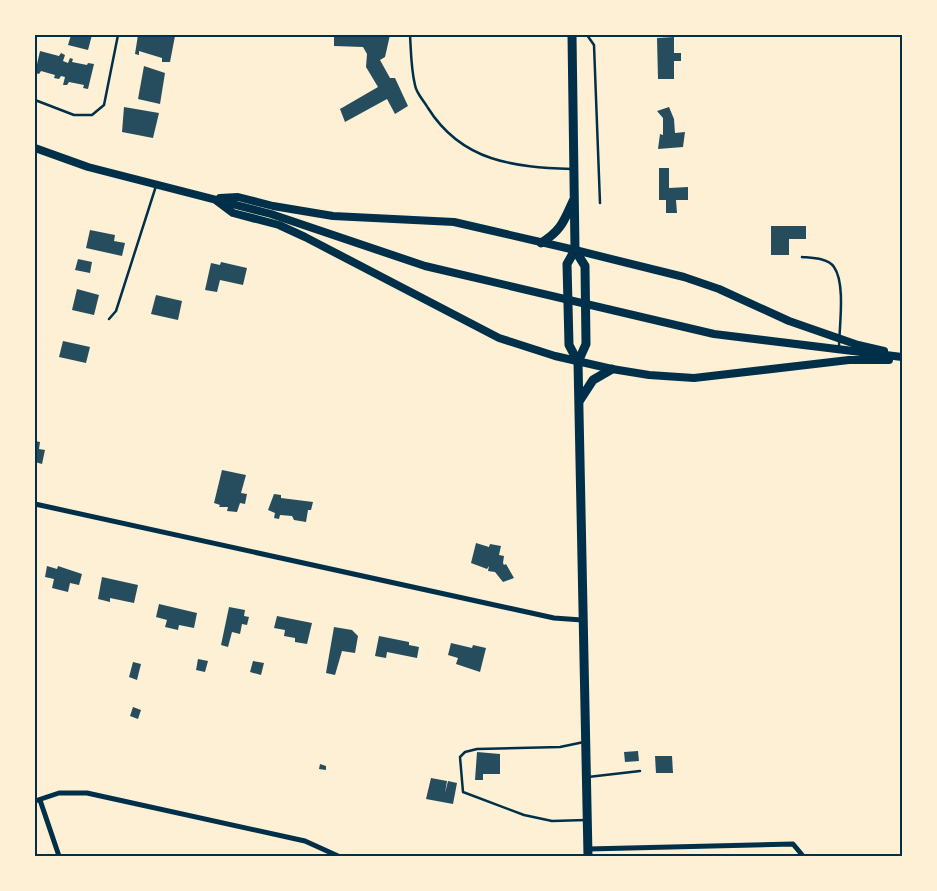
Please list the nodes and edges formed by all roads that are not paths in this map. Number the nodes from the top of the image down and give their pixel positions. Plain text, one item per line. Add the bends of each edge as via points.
1 (118, 35) edge
2 (410, 35) edge
3 (572, 35) edge
4 (587, 35) edge
5 (35, 100) edge
6 (35, 148) edge
7 (574, 169) junction
8 (156, 184) junction
9 (574, 198) junction
10 (213, 199) junction
11 (600, 203) dead end
12 (541, 243) junction
13 (575, 250) junction
14 (802, 257) dead end
15 (109, 319) dead end
16 (839, 338) junction
17 (839, 350) junction
18 (902, 357) edge
19 (578, 362) junction
20 (612, 369) junction
21 (579, 400) junction
22 (35, 504) edge
23 (582, 620) junction
24 (585, 742) junction
25 (640, 771) dead end
26 (586, 777) junction
27 (38, 800) edge
28 (588, 820) junction
29 (588, 853) edge
30 (59, 856) edge
31 (336, 856) edge
32 (803, 856) edge

1 - 5 lane via 104,105 92,115 74,115
2 - 7 lane via 415,87 439,125 456,140 488,158 528,168
3 - 7 main road
4 - 11 lane via 594,45
6 - 8 main road via 88,167
7 - 9 main road
8 - 10 main road
8 - 15 lane via 116,311
9 - 12 main road via 561,228
9 - 13 main road
10 - 12 main road via 238,197 333,216 454,222
10 - 17 main road via 271,214 425,266 714,334
10 - 19 main road via 233,213 280,225 305,236 499,338
12 - 13 main road
13 - 16 main road via 684,277
13 - 19 main road via 567,264 569,345
13 - 19 main road via 585,266 586,344
14 - 16 lane via 824,260 834,267 841,291
16 - 17 lane
16 - 18 main road
17 - 18 main road
18 - 20 main road via 694,378
19 - 20 main road
19 - 21 main road
20 - 21 main road via 593,380
21 - 23 main road
22 - 23 street via 554,618
23 - 24 main road
24 - 26 main road
24 - 28 lane via 560,747 477,749 464,752 460,757 460,767 464,792 468,794 524,815 552,821
25 - 26 lane
26 - 28 main road
27 - 30 street
27 - 31 street via 59,793 87,793 305,841
28 - 29 main road
29 - 32 street via 794,844

